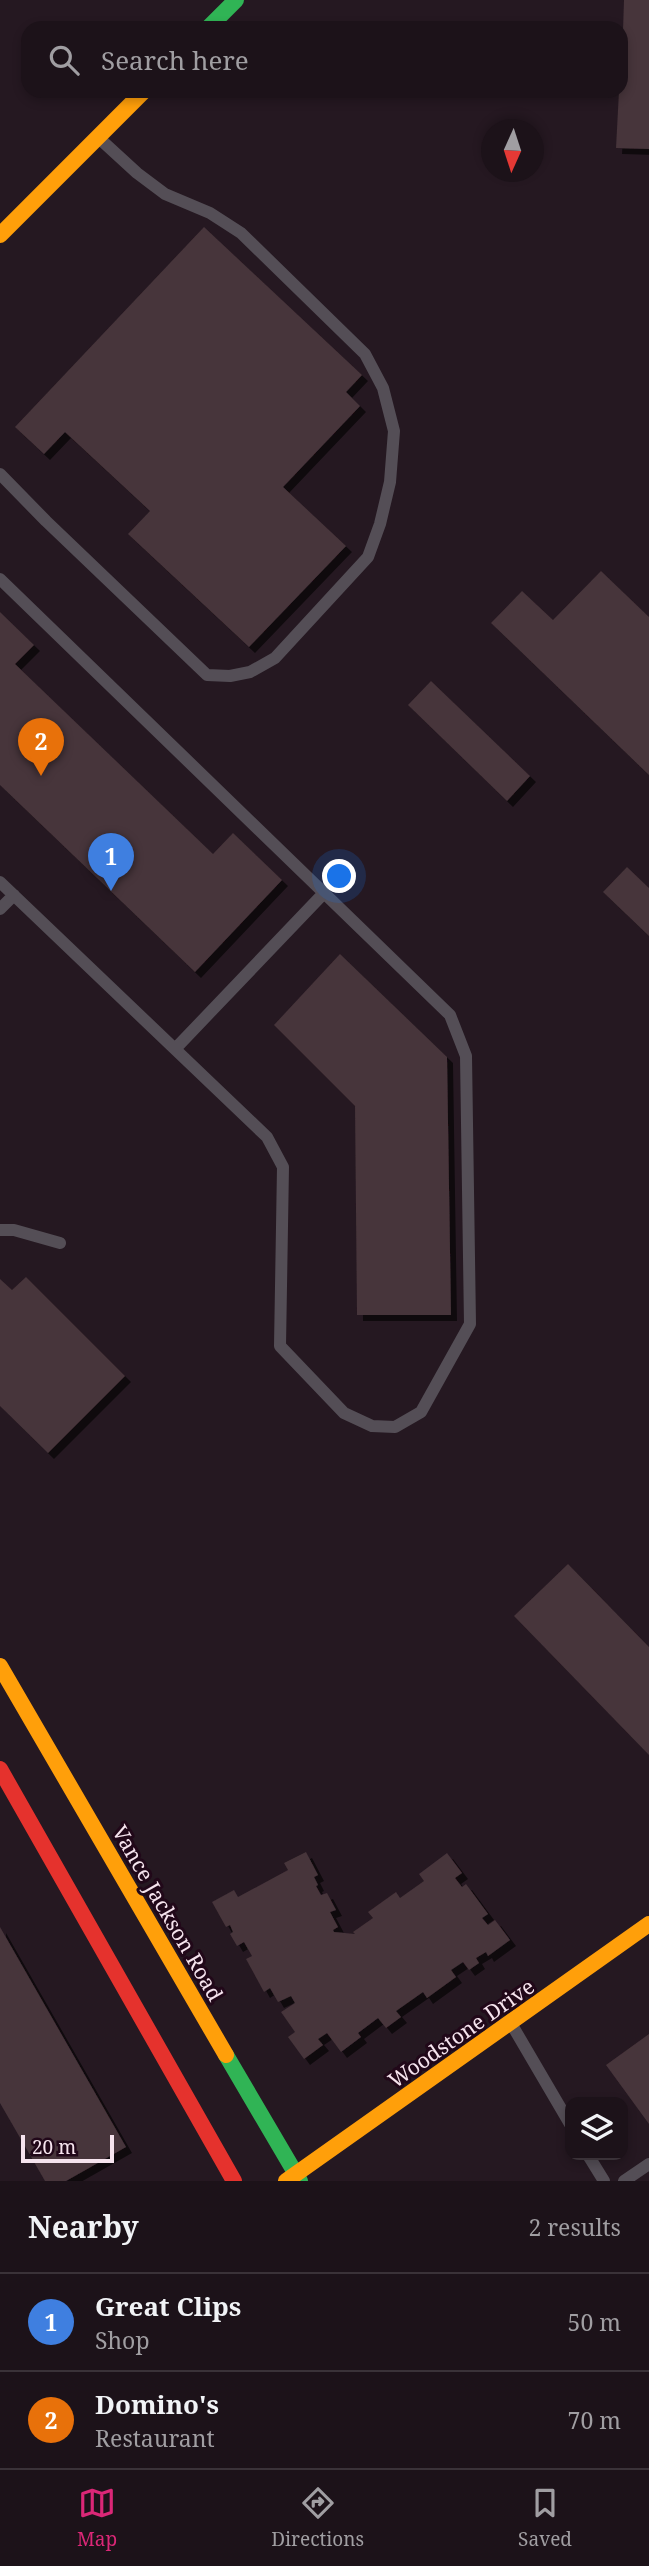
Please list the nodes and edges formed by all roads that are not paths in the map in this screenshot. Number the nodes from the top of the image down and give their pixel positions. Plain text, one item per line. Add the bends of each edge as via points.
1 (236, 0) edge
2 (215, 21) edge
3 (137, 98) edge
4 (98, 137) junction
5 (0, 235) edge
6 (0, 474) edge
7 (0, 579) edge
8 (0, 882) edge
9 (324, 893) junction
10 (14, 895) junction
11 (0, 909) edge
12 (175, 1049) junction
13 (0, 1230) edge
14 (60, 1243) dead end
15 (0, 1665) edge
16 (0, 1769) edge
17 (649, 1924) edge
18 (510, 2023) junction
19 (565, 2116) edge
20 (591, 2160) edge
21 (649, 2164) edge
22 (294, 2179) edge
23 (234, 2181) edge
24 (604, 2181) edge
25 (624, 2181) edge

1 - 2 main road
3 - 4 main road
4 - 5 main road
4 - 6 lane via 165,194 242,233 365,354 383,388 394,431 390,482 380,524 368,557 275,658 250,672 207,675
7 - 9 lane
8 - 10 lane
9 - 12 lane
9 - 12 lane via 450,1015 466,1056 470,1324 421,1412 395,1427 372,1426 344,1413 281,1346 283,1167 267,1136
10 - 11 lane
10 - 12 lane
13 - 14 lane
15 - 22 main road, Vance Jackson Road
16 - 23 main road
17 - 18 main road, Woodstone Drive
18 - 19 lane
18 - 22 main road, Woodstone Drive
20 - 24 lane
21 - 25 lane

